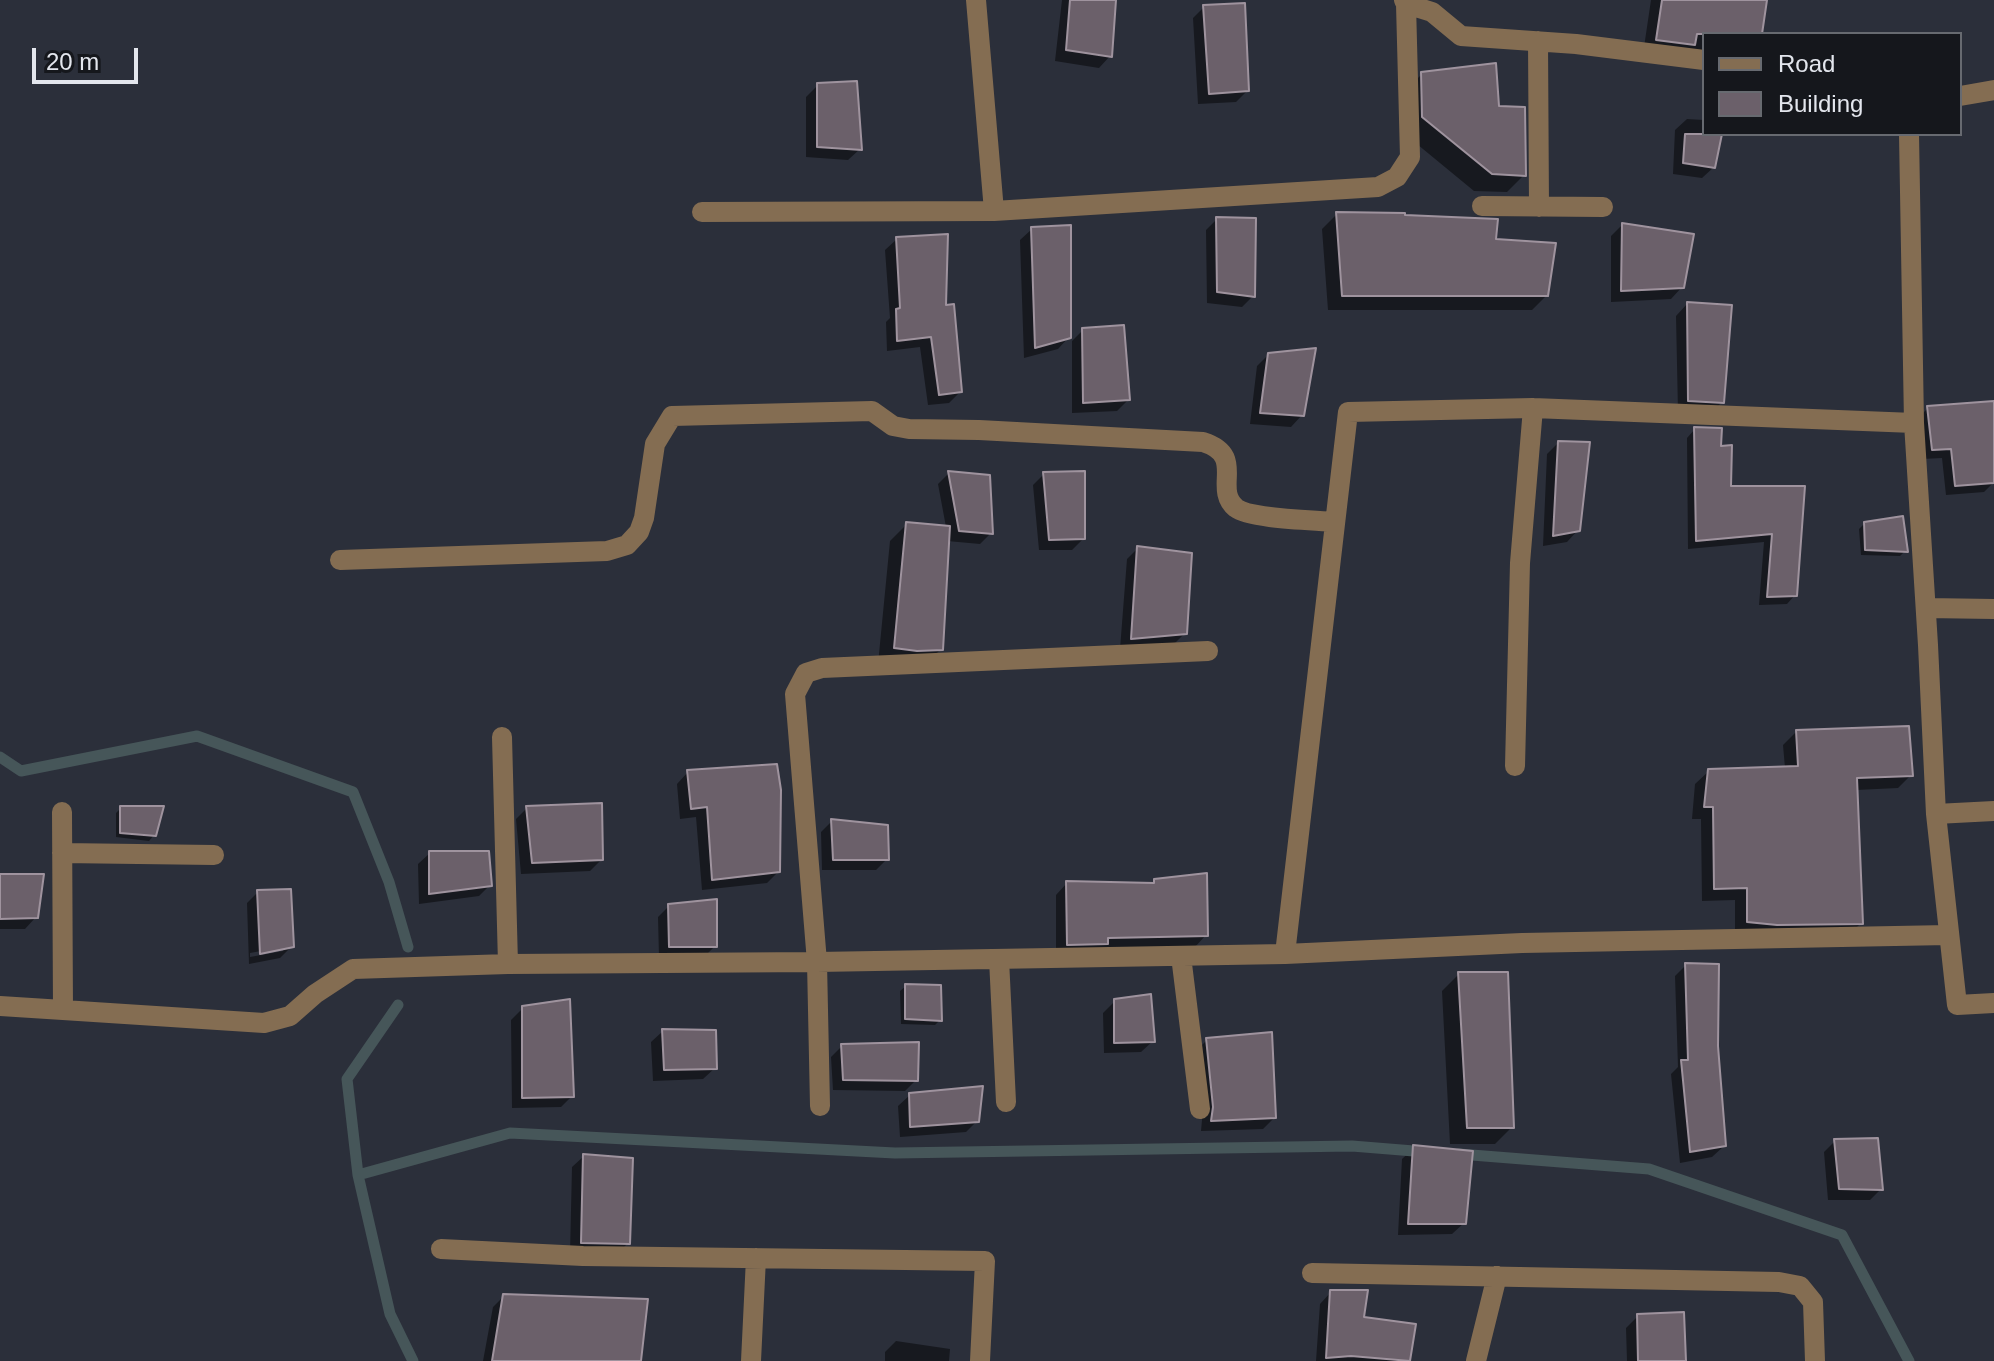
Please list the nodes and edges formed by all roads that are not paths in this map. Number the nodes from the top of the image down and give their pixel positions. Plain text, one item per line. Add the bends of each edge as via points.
1 (976, 0) edge
2 (1405, 2) edge
3 (1538, 41) junction
4 (1702, 60) edge
5 (1994, 90) edge
6 (1962, 96) edge
7 (1909, 136) edge
8 (1482, 206) dead end
9 (1539, 207) junction
10 (1603, 207) dead end
11 (994, 211) junction
12 (702, 212) dead end
13 (1533, 408) junction
14 (1914, 423) junction
15 (1335, 522) junction
16 (340, 560) dead end
17 (1926, 608) junction
18 (1994, 609) edge
19 (1208, 651) dead end
20 (502, 737) dead end
21 (1515, 766) dead end
22 (1994, 811) edge
23 (62, 812) dead end
24 (1936, 814) junction
25 (62, 853) junction
26 (214, 855) dead end
27 (1948, 935) junction
28 (1285, 954) junction
29 (1181, 956) junction
30 (999, 959) junction
31 (817, 962) junction
32 (508, 964) junction
33 (1994, 1003) edge
34 (0, 1006) edge
35 (63, 1010) junction
36 (1006, 1102) dead end
37 (820, 1106) dead end
38 (1200, 1109) dead end
39 (441, 1249) dead end
40 (756, 1258) junction
41 (1312, 1273) dead end
42 (1497, 1276) junction
43 (751, 1361) edge
44 (980, 1361) edge
45 (1476, 1361) edge
46 (1815, 1361) edge

1 - 11 street
2 - 3 street via 1432,12 1461,36
2 - 11 street via 1410,157 1397,177 1378,187
3 - 4 street
3 - 9 street
5 - 6 street
7 - 14 street
8 - 9 street
9 - 10 street
11 - 12 street
13 - 14 street
13 - 15 street via 1348,412
13 - 21 street via 1520,563
14 - 17 street
15 - 16 street via 1236,508 1229,497 1226,457 1203,442 909,429 893,426 872,411 672,416 655,444 644,518 627,545 607,551
15 - 28 street
17 - 18 street
17 - 24 street
19 - 31 street via 822,668 806,673 795,694
20 - 32 street
22 - 24 street
23 - 25 street
24 - 27 street
25 - 26 street
25 - 35 street
27 - 28 street via 1522,943
27 - 33 street via 1957,1005
28 - 29 street
29 - 30 street
29 - 38 street
30 - 31 street
30 - 36 street
31 - 32 street
31 - 37 street
32 - 35 street via 353,969 290,1016 264,1023
34 - 35 street
39 - 40 street
40 - 43 street
40 - 44 street via 985,1261
41 - 42 street
42 - 45 street
42 - 46 street via 1800,1286 1813,1302

